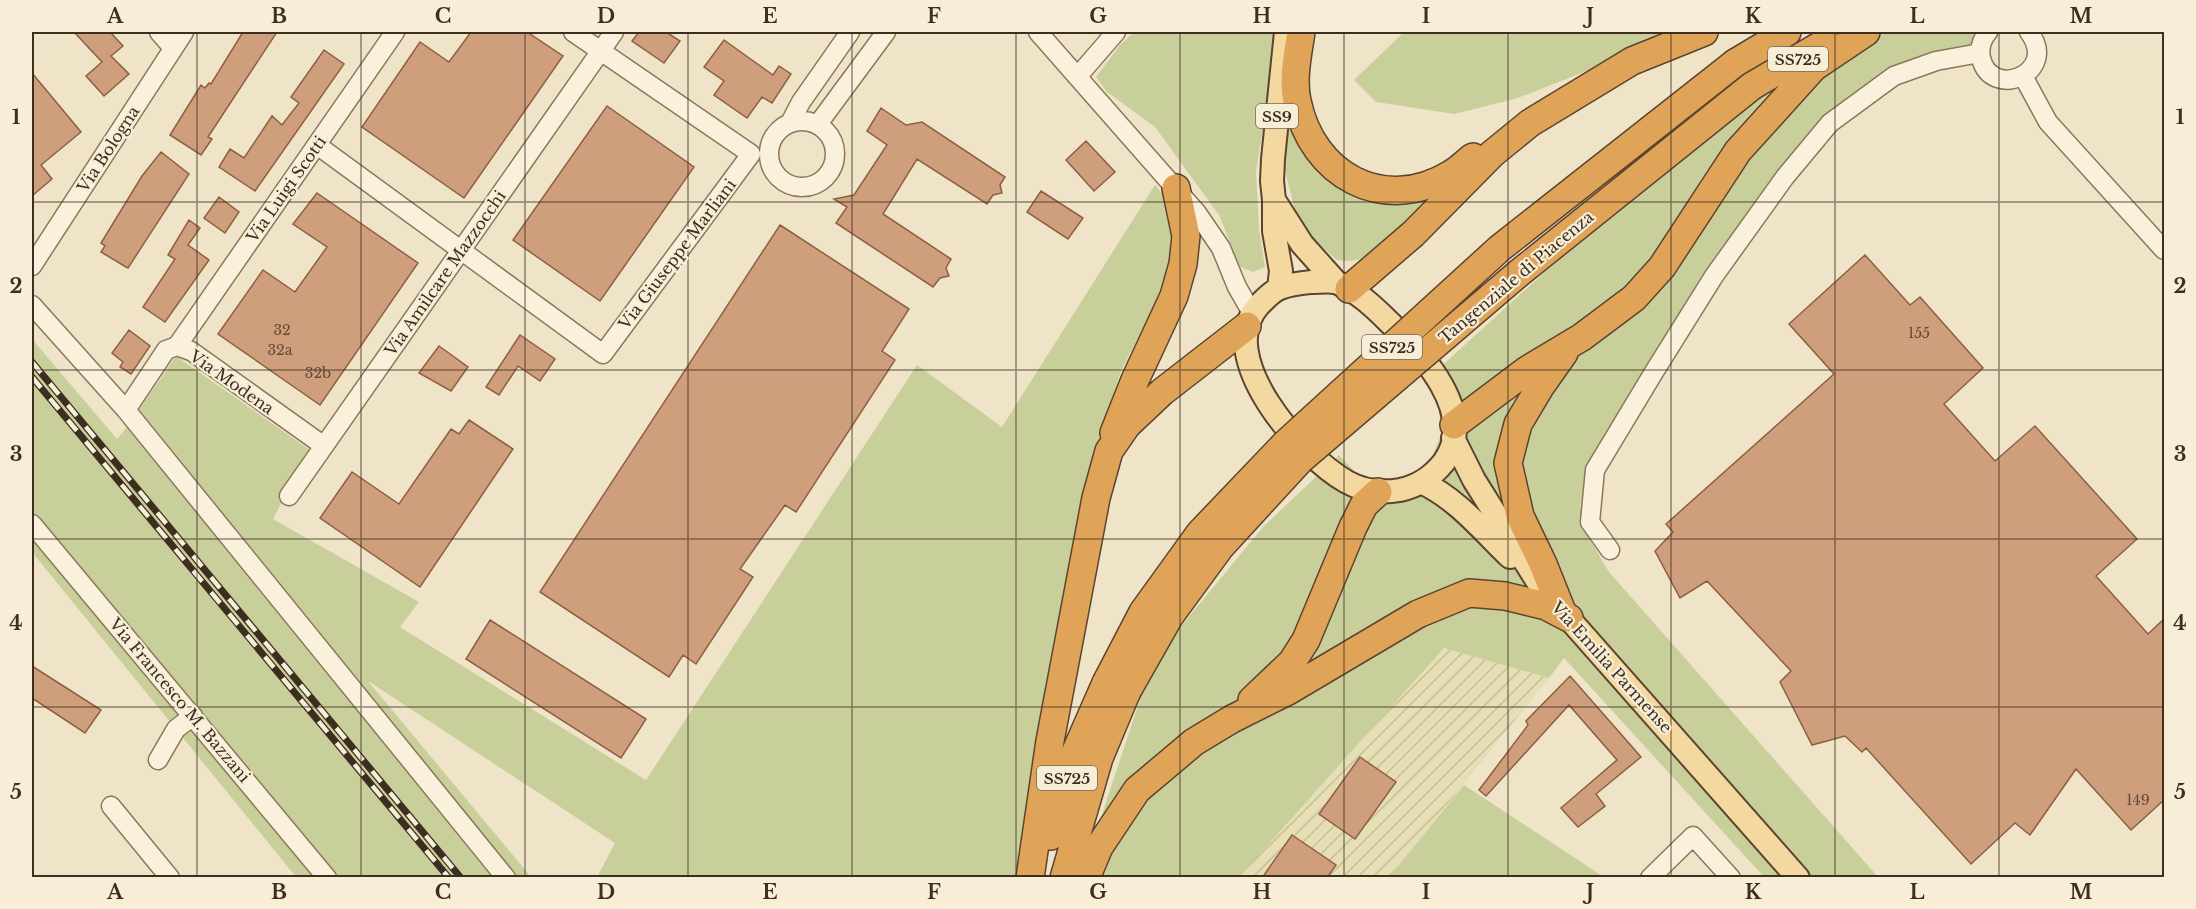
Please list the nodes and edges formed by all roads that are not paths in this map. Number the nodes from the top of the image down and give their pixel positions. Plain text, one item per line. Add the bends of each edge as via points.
1 (159, 32) edge
2 (184, 32) edge
3 (395, 32) edge
4 (573, 32) edge
5 (614, 32) edge
6 (850, 32) edge
7 (884, 32) edge
8 (1038, 32) edge
9 (1116, 32) edge
10 (1286, 32) edge
11 (1301, 32) edge
12 (1704, 32) edge
13 (1787, 32) edge
14 (1844, 32) edge
15 (1866, 32) edge
16 (1988, 32) edge
17 (2030, 32) edge
18 (174, 48) junction
19 (601, 50) junction
20 (1980, 53) junction
21 (1078, 76) junction
22 (2023, 76) junction
23 (790, 123) junction
24 (1530, 123) junction
25 (818, 124) junction
26 (316, 145) junction
27 (1176, 188) junction
28 (1274, 200) junction
29 (2164, 250) edge
30 (460, 251) junction
31 (32, 266) edge
32 (1342, 285) junction
33 (1279, 288) junction
34 (32, 305) edge
35 (1250, 319) junction
36 (1569, 345) junction
37 (177, 346) junction
38 (126, 410) junction
39 (1454, 431) junction
40 (324, 446) junction
41 (1108, 451) junction
42 (1423, 483) junction
43 (1378, 492) junction
44 (289, 496) dead end
45 (32, 524) edge
46 (1610, 550) dead end
47 (1541, 587) junction
48 (1565, 614) junction
49 (1117, 687) junction
50 (193, 716) junction
51 (1232, 719) junction
52 (158, 760) dead end
53 (111, 806) dead end
54 (170, 878) edge
55 (327, 878) edge
56 (506, 878) edge
57 (1030, 878) edge
58 (1039, 878) edge
59 (1064, 878) edge
60 (1086, 878) edge
61 (1650, 878) edge
62 (1731, 878) edge
63 (1798, 878) edge

1 - 18 street
2 - 18 street, Via Bologna
3 - 26 street, Via Luigi Scotti
4 - 19 street
5 - 19 street, Via Amilcare Mazzocchi
6 - 23 street
7 - 25 street
8 - 21 street
9 - 21 street
10 - 28 main road, SS9 via 1273,159
11 - 24 highway via 1296,98 1302,123 1318,153 1364,186 1387,191 1422,187 1452,174 1495,138
12 - 24 highway via 1632,62
13 - 49 highway, Tangenziale di Piacenza / SS725, bridge via 1735,63 1500,248 1284,444 1200,533 1143,612
14 - 49 highway, Tangenziale di Piacenza / SS725, bridge via 1752,86 1519,273 1300,460 1221,546
15 - 36 highway via 1814,68 1738,152 1662,267 1635,298
16 - 20 street
17 - 22 street via 2037,56
18 - 31 street, Via Bologna
19 - 30 street, Via Amilcare Mazzocchi
19 - 30 street, Via Giuseppe Marliani via 751,154 603,354
20 - 22 street via 1982,63 1995,77 2014,80
20 - 46 street via 1936,61 1894,76 1830,123 1785,177 1714,276 1595,470 1590,522
21 - 27 street
22 - 29 street via 2048,122
23 - 25 street
23 - 25 street via 773,138 769,160 780,179 801,188 823,181 835,162 833,140
24 - 32 highway via 1492,154 1413,234
26 - 30 street
26 - 37 street, Via Luigi Scotti
27 - 35 street via 1221,248
27 - 41 highway via 1186,236 1183,264 1174,296 1120,414
28 - 32 main road via 1302,244
28 - 33 main road
30 - 40 street, Via Amilcare Mazzocchi
32 - 33 main road via 1311,282
32 - 39 main road via 1360,296 1413,344 1449,398
33 - 35 main road via 1265,298
34 - 38 street
35 - 41 highway via 1162,392 1127,425
35 - 43 main road via 1247,352 1254,379 1298,442 1348,483
36 - 39 highway via 1527,370
36 - 48 highway via 1518,424 1508,463 1520,516
37 - 38 street, Via Modena via 166,350
37 - 40 street, Via Modena via 191,351
38 - 56 street
39 - 42 main road via 1448,456
39 - 47 main road, Via Emilia Parmense via 1479,489
40 - 44 street, Via Amilcare Mazzocchi
41 - 57 highway via 1050,741
42 - 43 main road
42 - 47 main road via 1454,501
43 - 51 highway via 1364,505 1306,640 1292,662
45 - 50 street, Via Francesco M. Bazzani
47 - 48 main road, Via Emilia Parmense
48 - 51 highway via 1505,596 1469,592 1418,614 1288,692
48 - 63 main road, Via Emilia Parmense
49 - 58 highway, Tangenziale di Piacenza / SS725 via 1073,758
49 - 59 highway, Tangenziale di Piacenza / SS725
50 - 52 street via 176,729
50 - 55 street, Via Francesco M. Bazzani
51 - 60 highway via 1194,742 1137,790 1099,847
53 - 54 street
61 - 62 street via 1693,836

